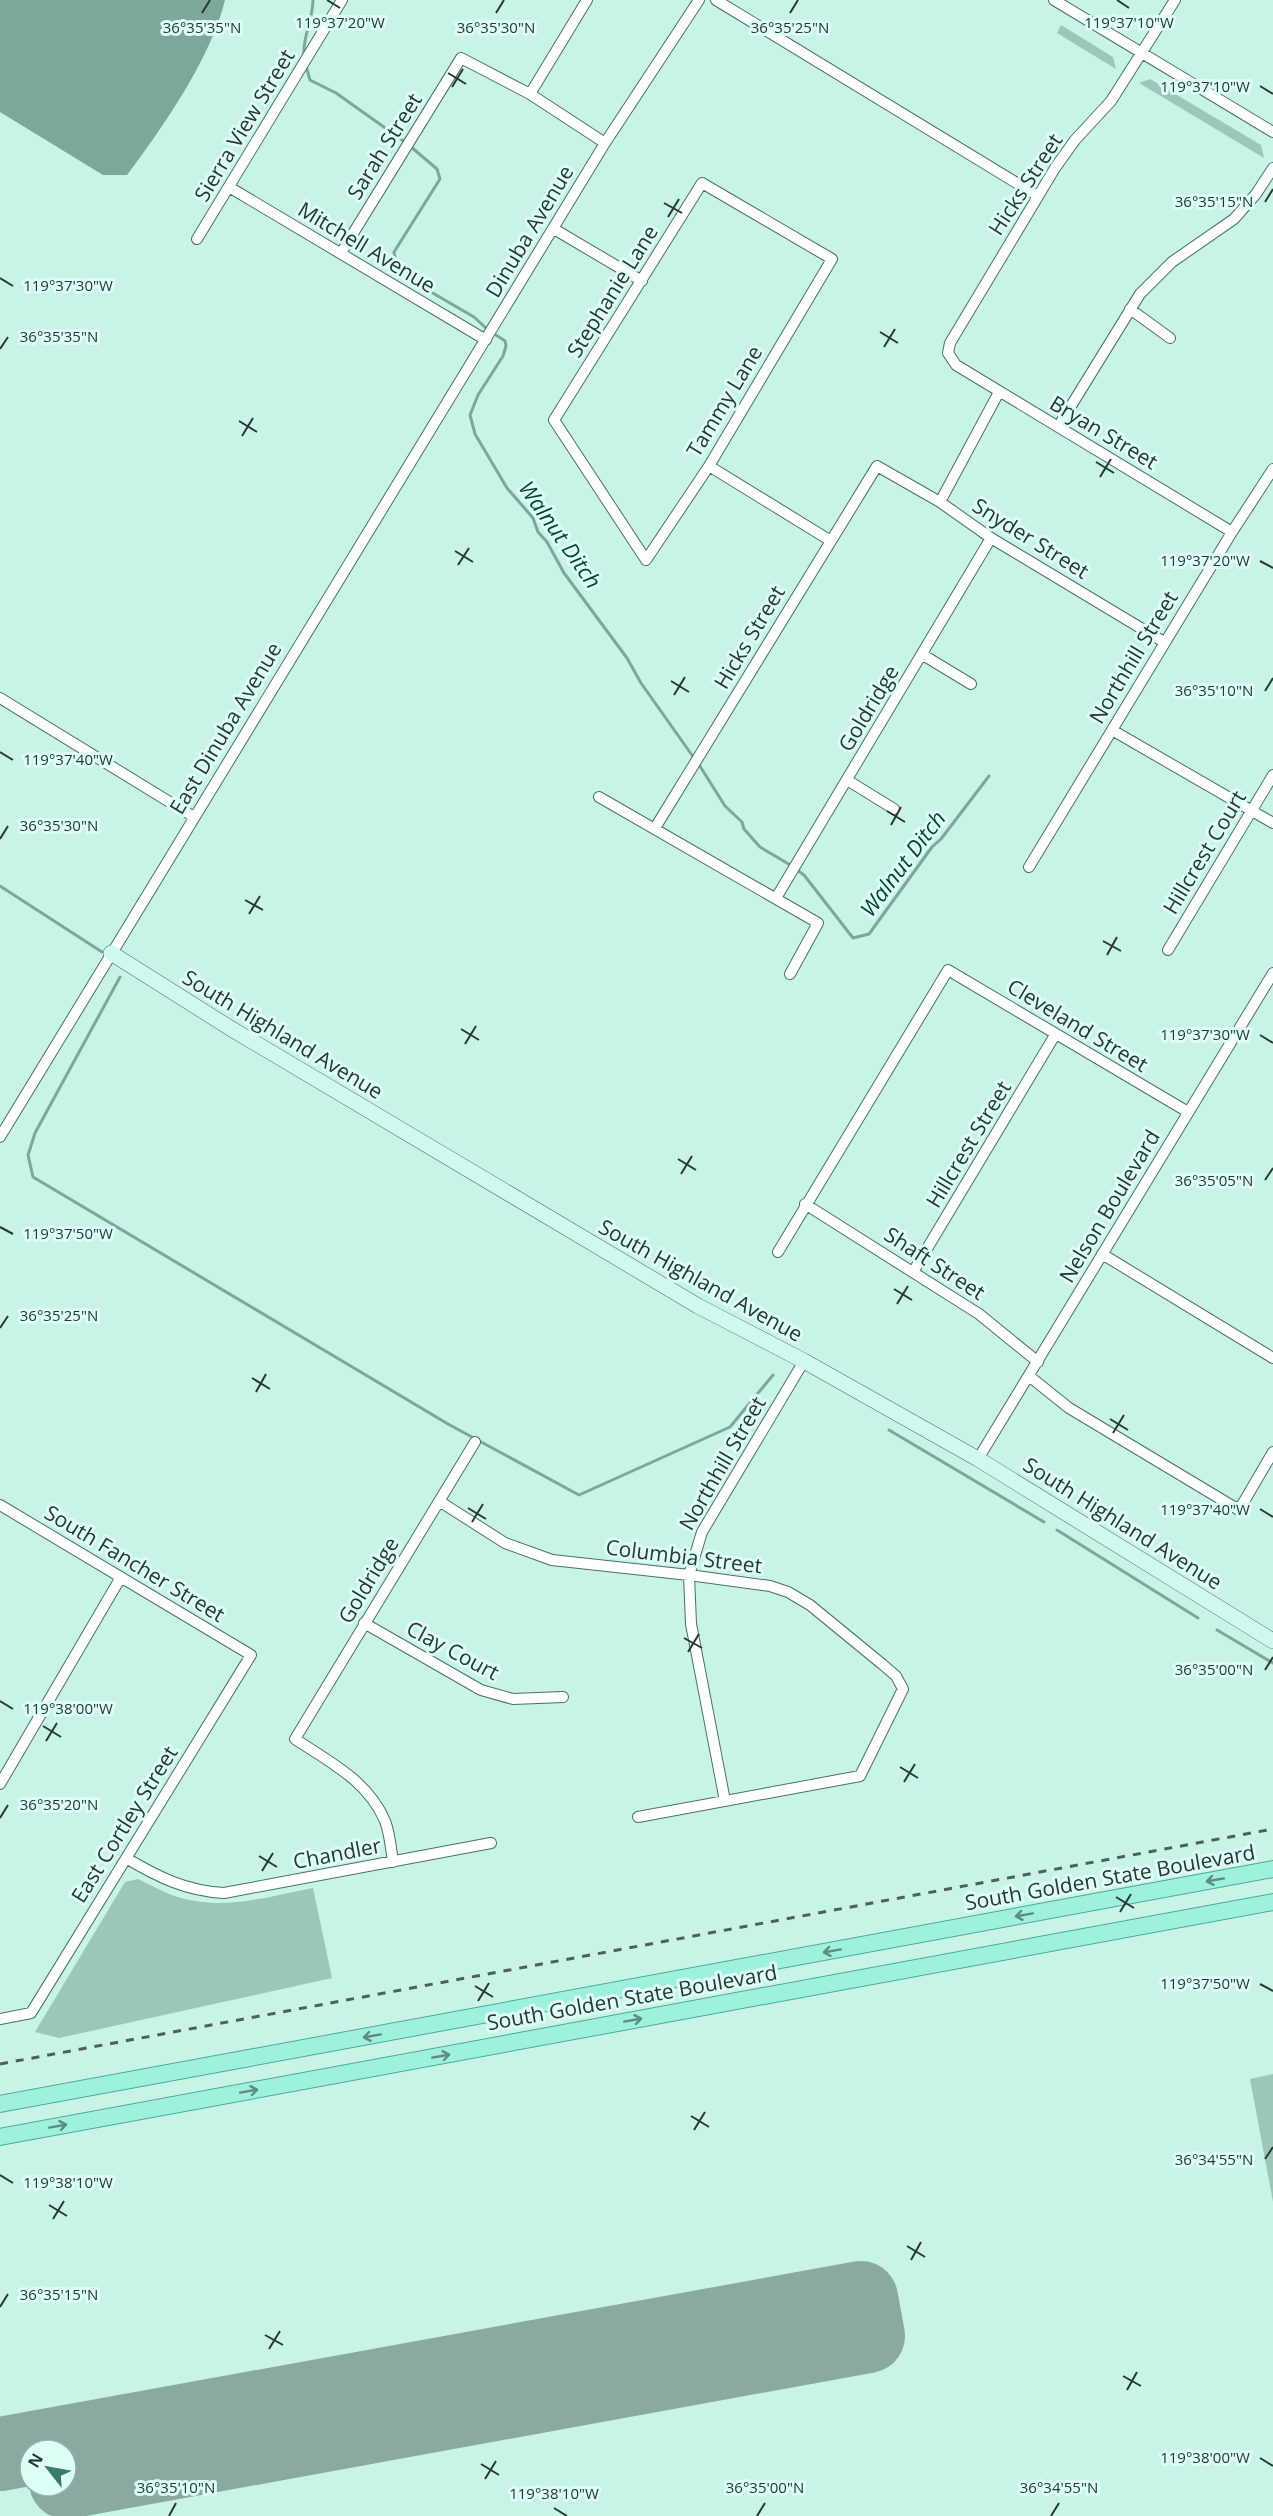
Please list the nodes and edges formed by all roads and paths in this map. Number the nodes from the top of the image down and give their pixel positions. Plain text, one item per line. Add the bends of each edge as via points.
1 (342, 0) edge
2 (588, 0) edge
3 (699, 0) edge
4 (716, 0) edge
5 (1054, 0) edge
6 (1175, 0) edge
7 (1141, 53) junction
8 (530, 94) junction
9 (1273, 132) edge
10 (605, 143) junction
11 (1273, 168) edge
12 (228, 188) junction
13 (1038, 196) junction
14 (554, 229) junction
15 (197, 239) dead end
16 (341, 253) junction
17 (832, 259) joint
18 (642, 281) junction
19 (1130, 309) junction
20 (1170, 338) dead end
21 (486, 340) junction
22 (956, 365) joint
23 (999, 392) junction
24 (1058, 428) junction
25 (709, 466) junction
26 (877, 466) joint
27 (1273, 469) edge
28 (940, 502) junction
29 (1232, 532) junction
30 (991, 538) junction
31 (831, 541) junction
32 (646, 560) joint
33 (1164, 642) junction
34 (923, 655) junction
35 (971, 684) dead end
36 (0, 698) edge
37 (1112, 730) junction
38 (1273, 775) edge
39 (847, 780) junction
40 (599, 796) dead end
41 (894, 809) dead end
42 (1251, 811) junction
43 (194, 817) junction
44 (1273, 823) edge
45 (655, 828) junction
46 (1029, 867) dead end
47 (776, 898) junction
48 (1168, 950) dead end
49 (111, 953) junction
50 (1273, 973) edge
51 (790, 974) dead end
52 (1055, 1035) junction
53 (1188, 1112) junction
54 (0, 1137) edge
55 (805, 1204) junction
56 (778, 1252) dead end
57 (1102, 1254) junction
58 (914, 1272) junction
59 (1273, 1358) edge
60 (804, 1361) junction
61 (1038, 1362) junction
62 (1029, 1376) junction
63 (475, 1442) dead end
64 (1273, 1452) edge
65 (978, 1459) junction
66 (439, 1501) junction
67 (0, 1505) edge
68 (689, 1575) junction
69 (121, 1577) junction
70 (364, 1623) junction
71 (1273, 1641) edge
72 (251, 1655) joint
73 (562, 1697) dead end
74 (0, 1784) edge
75 (725, 1801) junction
76 (638, 1817) dead end
77 (491, 1843) dead end
78 (126, 1858) junction
79 (393, 1862) junction
80 (1273, 1869) edge
81 (1273, 1902) edge
82 (0, 2019) edge
83 (0, 2104) edge
84 (0, 2137) edge

1 - 12 street, Sierra View Street
2 - 8 street
3 - 10 street
4 - 13 street
5 - 7 street
6 - 7 street, Hicks Street
7 - 9 street
7 - 13 street, Hicks Street via 1111,101 1068,150
8 - 10 street
8 - 16 street, Sarah Street via 460,58
10 - 14 street, Dinuba Avenue
11 - 19 street via 1246,207 1158,274
12 - 15 street, Sierra View Street
12 - 16 street, Mitchell Avenue
13 - 22 street, Hicks Street via 950,343 948,353
14 - 18 street
14 - 21 street, Dinuba Avenue
16 - 21 street, Mitchell Avenue
17 - 18 street, Stephanie Lane via 702,183
17 - 25 street, Tammy Lane
18 - 32 street, Stephanie Lane via 554,420
19 - 20 street
19 - 24 street
21 - 43 street, East Dinuba Avenue
22 - 23 street, Bryan Street
23 - 24 street, Bryan Street
23 - 28 street
24 - 29 street, Bryan Street
25 - 31 street
25 - 32 street, Tammy Lane
26 - 28 street, Snyder Street
26 - 31 street, Hicks Street
27 - 29 street, Northhill Street
28 - 30 street, Snyder Street
29 - 33 street, Northhill Street
30 - 33 street, Snyder Street
30 - 34 street, Goldridge
31 - 45 street, Hicks Street
33 - 37 street, Northhill Street
34 - 35 street
34 - 39 street, Goldridge
36 - 43 street
37 - 42 street
37 - 46 street, Northhill Street
38 - 42 street, Hillcrest Court
39 - 41 street
39 - 47 street, Goldridge
40 - 45 street
42 - 44 street
42 - 48 street, Hillcrest Court
43 - 49 street, East Dinuba Avenue
45 - 47 street
47 - 51 street via 818,923
49 - 54 street, East Dinuba Avenue
49 - 60 street, South Highland Avenue via 698,1306
50 - 53 street, Nelson Boulevard
52 - 53 street, Cleveland Street
52 - 55 street, Cleveland Street via 948,970
52 - 58 street, Hillcrest Street
53 - 57 street, Nelson Boulevard
55 - 56 street
55 - 58 street, Shaft Street
57 - 59 street
57 - 61 street, Nelson Boulevard
58 - 61 street, Shaft Street via 979,1314
60 - 65 street, South Highland Avenue
60 - 68 street, Northhill Street via 702,1532
61 - 62 street, Nelson Boulevard
62 - 64 street via 1069,1408 1239,1509
62 - 65 street, Nelson Boulevard
63 - 66 street, Goldridge
65 - 71 street, South Highland Avenue
66 - 68 street, Columbia Street via 505,1543 543,1557
66 - 70 street, Goldridge
67 - 69 street, South Fancher Street
68 - 75 street, Northhill Street via 691,1624
68 - 75 street, Columbia Street via 788,1592 810,1605 882,1664 896,1676 903,1689 860,1776
69 - 72 street, South Fancher Street
69 - 74 street
70 - 73 street, Clay Court via 481,1690 519,1700
70 - 79 street, Goldridge via 295,1739 363,1786 386,1824
72 - 78 street, East Cortley Street
75 - 76 street
77 - 79 street, Chandler
78 - 79 street, Chandler via 179,1886 224,1893
78 - 82 street, East Cortley Street via 31,2013
80 -> 83 main road, South Golden State Boulevard
84 -> 81 main road, South Golden State Boulevard

